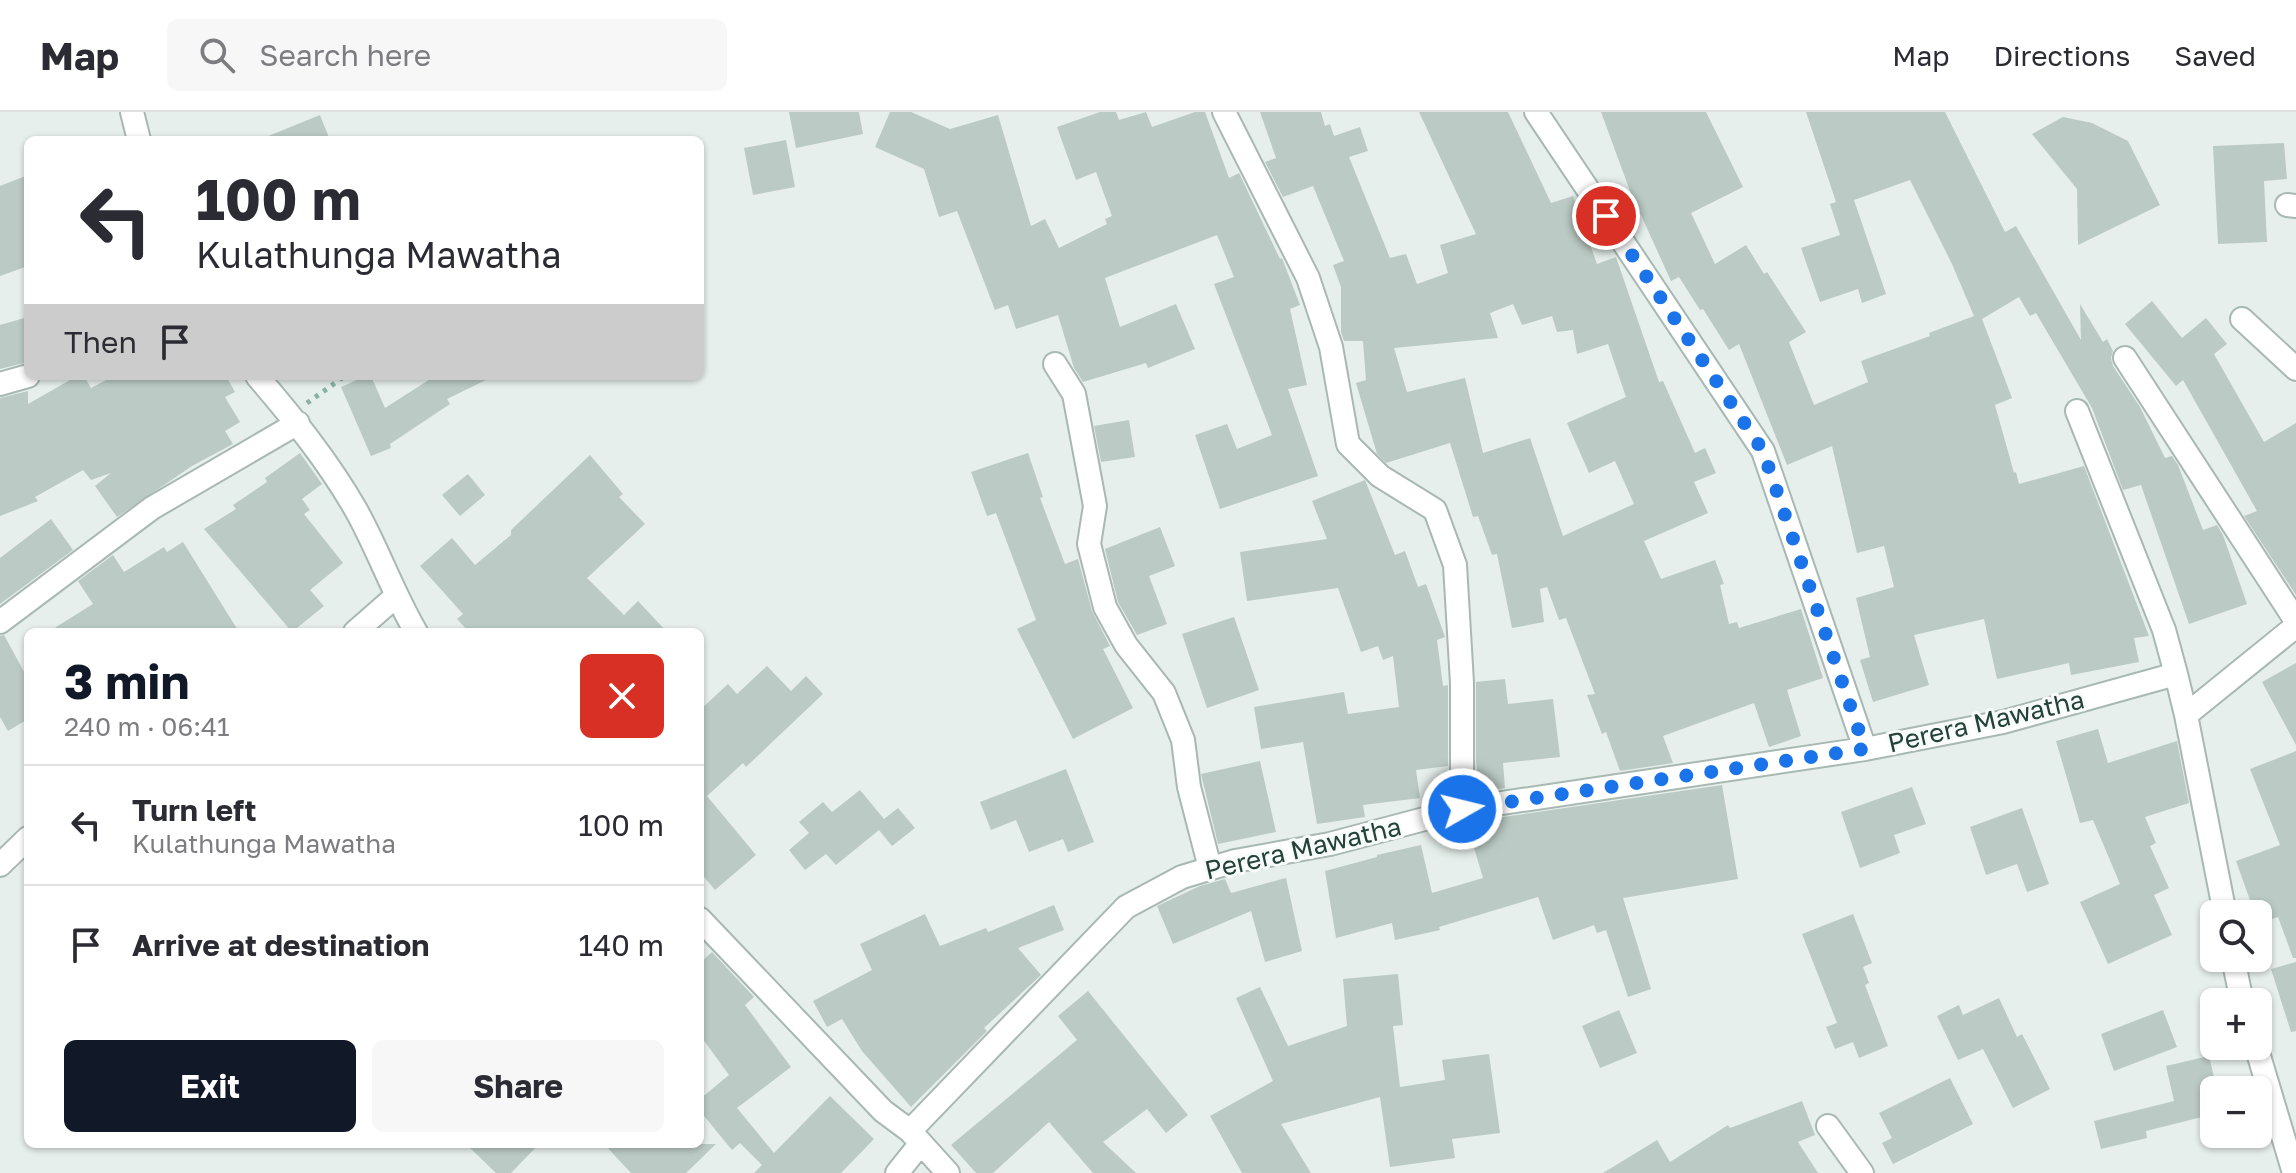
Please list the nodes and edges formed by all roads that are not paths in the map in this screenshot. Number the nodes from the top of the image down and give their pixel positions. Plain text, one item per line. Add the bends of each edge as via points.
1 (132, 112) edge
2 (1224, 112) edge
3 (1536, 112) edge
4 (138, 136) edge
5 (2242, 319) dead end
6 (2125, 358) dead end
7 (1055, 364) dead end
8 (2296, 369) edge
9 (24, 377) edge
10 (260, 380) edge
11 (0, 384) edge
12 (2077, 411) dead end
13 (294, 419) junction
14 (395, 597) junction
15 (0, 622) edge
16 (2296, 624) edge
17 (360, 628) edge
18 (414, 628) edge
19 (2176, 674) junction
20 (2186, 715) junction
21 (1865, 749) junction
22 (1462, 809) junction
23 (24, 842) edge
24 (0, 865) edge
25 (1210, 868) junction
26 (2222, 900) edge
27 (704, 923) edge
28 (2260, 1060) edge
29 (1828, 1126) dead end
30 (919, 1141) junction
31 (897, 1173) edge
32 (948, 1173) edge
33 (1862, 1173) edge
34 (2294, 1173) edge

1 - 4 street
2 - 22 street via 1308,278 1331,347 1348,444 1380,476 1435,510 1455,565
3 - 21 street via 1763,451
5 - 8 street
6 - 16 street
7 - 25 street via 1074,394 1095,506 1089,544 1105,607 1126,645 1164,693 1183,740
9 - 11 street
10 - 13 street
12 - 19 street via 2164,630
13 - 14 street via 356,511
13 - 15 street via 152,508
14 - 17 street
14 - 18 street
16 - 20 street
19 - 20 street
19 - 21 street, Perera Mawatha via 2003,722
20 - 26 street
21 - 22 street, Perera Mawatha
22 - 25 street, Perera Mawatha
23 - 24 street
25 - 30 street, Perera Mawatha via 1126,907
27 - 30 street via 883,1111
28 - 34 street
29 - 33 street
30 - 31 street, Perera Mawatha
30 - 32 street

